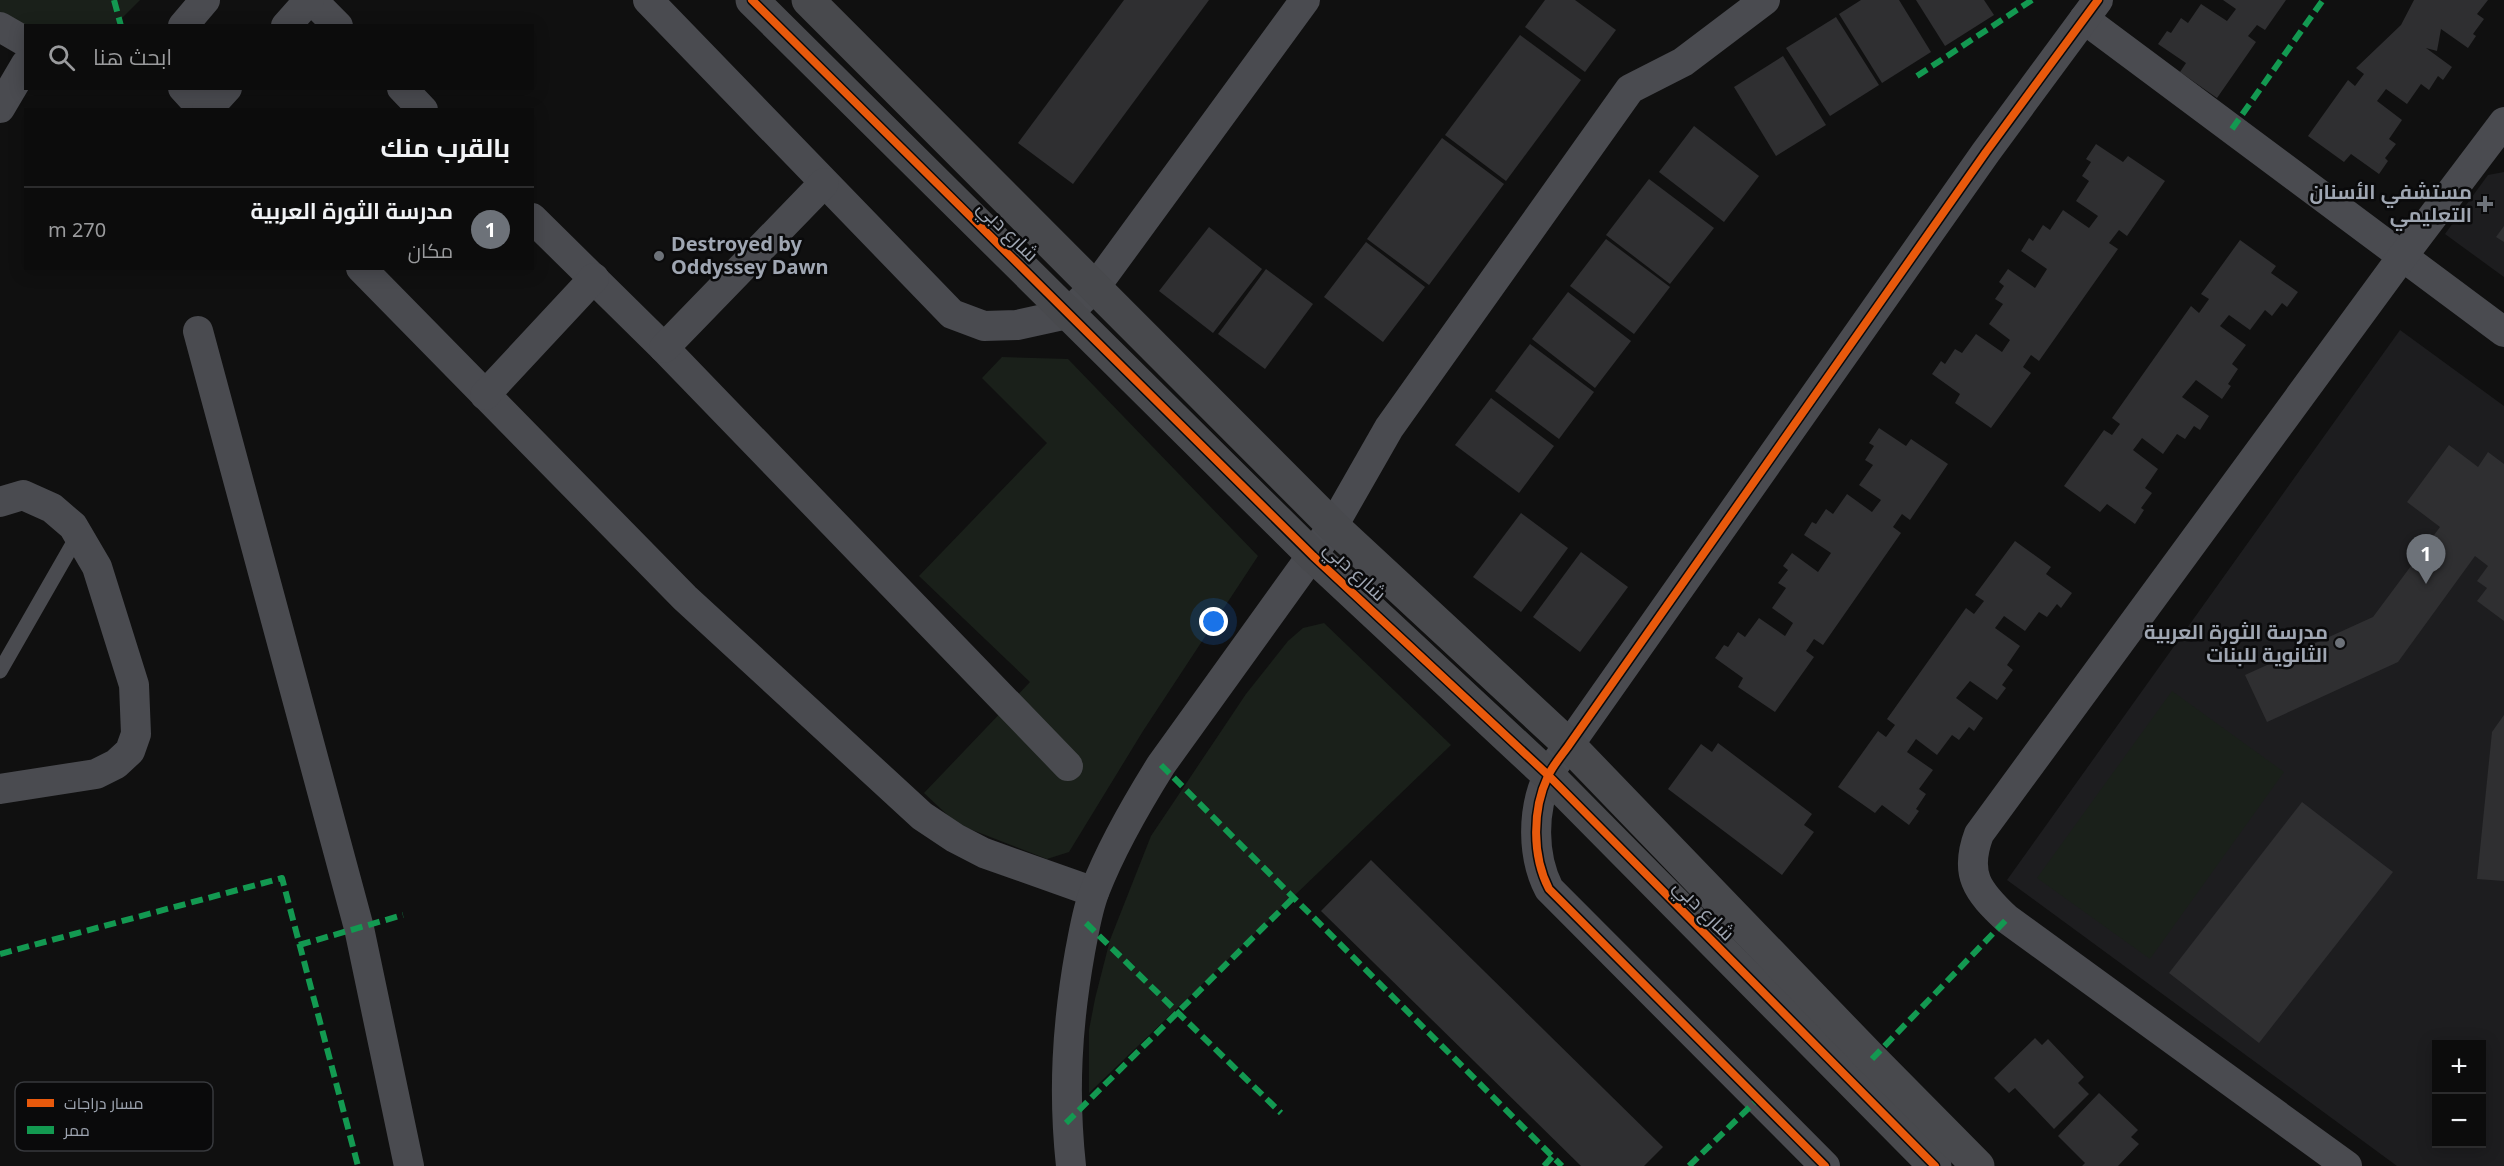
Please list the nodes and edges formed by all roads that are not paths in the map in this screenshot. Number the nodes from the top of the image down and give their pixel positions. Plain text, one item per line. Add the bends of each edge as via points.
1 (206, 0) edge
2 (311, 0) edge
3 (648, 0) edge
4 (752, 0) edge
5 (808, 0) edge
6 (1305, 0) edge
7 (1760, 1) edge
8 (2091, 9) edge
9 (185, 24) edge
10 (288, 24) edge
11 (336, 24) edge
12 (0, 27) edge
13 (24, 41) edge
14 (24, 67) edge
15 (185, 90) edge
16 (225, 90) edge
17 (404, 90) edge
18 (0, 108) edge
19 (203, 108) edge
20 (207, 108) edge
21 (421, 108) edge
22 (2504, 122) edge
23 (824, 183) junction
24 (534, 220) edge
25 (2402, 257) junction
26 (363, 270) edge
27 (594, 278) junction
28 (1096, 286) junction
29 (1067, 314) junction
30 (198, 331) dead end
31 (2504, 332) edge
32 (664, 348) junction
33 (485, 395) junction
34 (0, 502) edge
35 (1334, 526) junction
36 (78, 536) junction
37 (1313, 556) junction
38 (0, 671) edge
39 (1569, 745) junction
40 (1068, 766) dead end
41 (1548, 775) junction
42 (0, 789) edge
43 (1094, 892) junction
44 (409, 1166) edge
45 (1071, 1166) edge
46 (1825, 1166) edge
47 (1935, 1166) edge
48 (1978, 1166) edge
49 (2347, 1166) edge

1 - 9 street
2 - 10 street
2 - 11 street
3 - 23 street
4 - 29 street, شارع دبي
5 - 28 street, شارع دبي
6 - 28 street
7 - 35 street via 1683,62 1630,89 1389,428
8 - 25 street
8 - 39 street
12 - 13 street
14 - 18 street
15 - 19 street
16 - 20 street
17 - 21 street
22 - 25 street
23 - 29 street via 952,314 984,326 1017,325
23 - 32 street
24 - 27 street
25 - 31 street
25 - 49 street via 1979,834 1972,853 1973,873 1981,892 2007,919
26 - 33 street
27 - 32 street
27 - 33 street
28 - 29 street
28 - 35 street, شارع دبي
29 - 37 street, شارع دبي
30 - 44 street via 359,928
32 - 40 street
33 - 43 street via 685,598 922,816 984,853
34 - 36 street via 23,495 52,508 73,526
35 - 37 street
35 - 39 street, شارع دبي
36 - 38 lane
36 - 42 street via 97,567 134,686 136,734 130,751 96,774
37 - 41 street, شارع دبي
37 - 43 street via 1161,765
39 - 41 street
39 - 48 street, شارع دبي
41 - 46 street via 1536,837 1541,874 1549,889
41 - 47 street, شارع دبي
43 - 45 street via 1073,991 1066,1054 1066,1123

